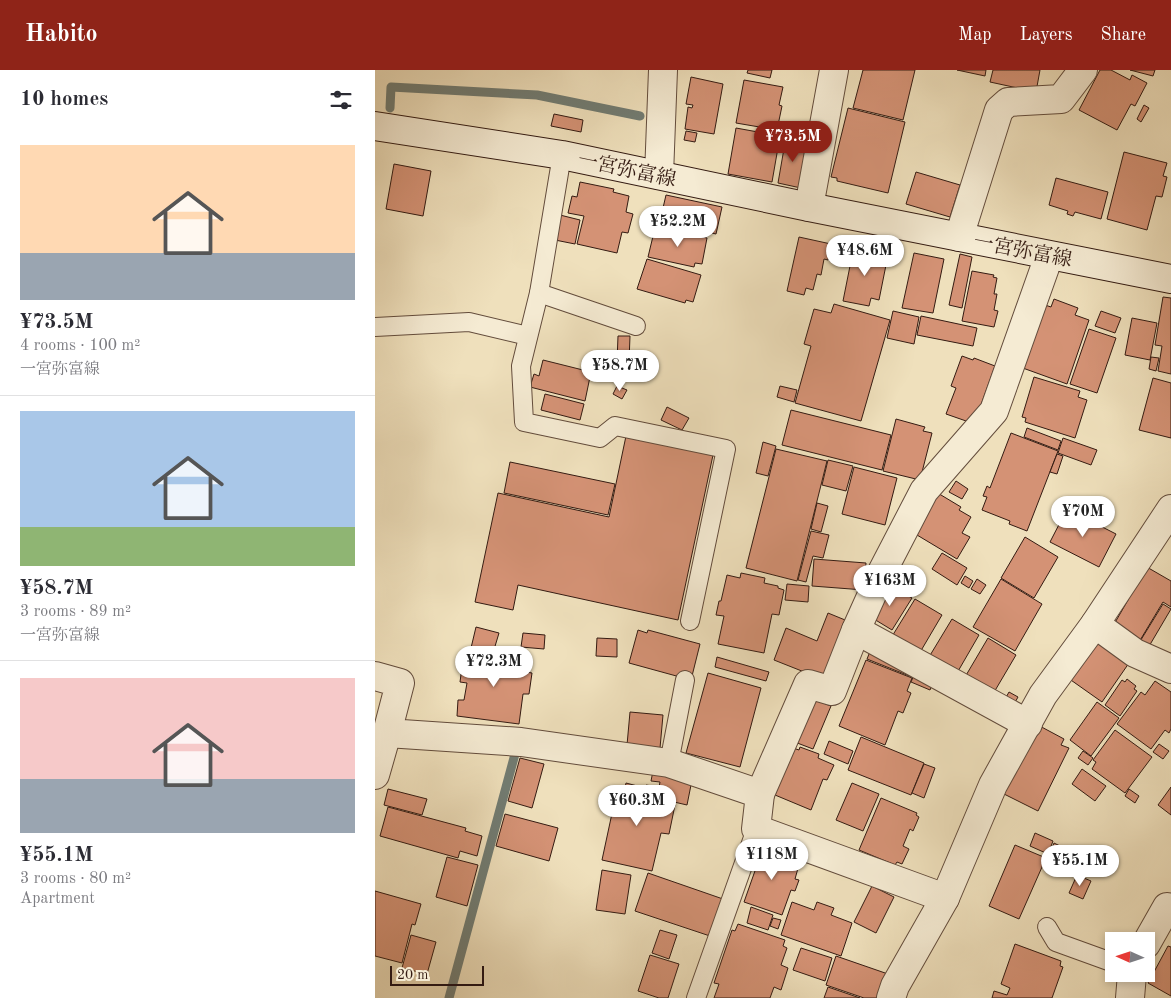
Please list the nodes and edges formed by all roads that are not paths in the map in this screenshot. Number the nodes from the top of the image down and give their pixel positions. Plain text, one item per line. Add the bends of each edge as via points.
1 (663, 70) edge
2 (834, 70) edge
3 (1083, 70) edge
4 (375, 126) edge
5 (562, 156) junction
6 (659, 175) junction
7 (809, 207) junction
8 (959, 237) junction
9 (1049, 256) junction
10 (1171, 279) edge
11 (539, 293) junction
12 (375, 326) edge
13 (637, 326) dead end
14 (528, 336) junction
15 (1171, 509) edge
16 (690, 622) dead end
17 (1095, 624) junction
18 (857, 630) junction
19 (1171, 670) edge
20 (375, 676) edge
21 (685, 680) dead end
22 (1028, 724) junction
23 (387, 733) junction
24 (669, 763) junction
25 (375, 775) edge
26 (760, 794) junction
27 (756, 829) junction
28 (945, 898) junction
29 (1167, 908) dead end
30 (1047, 927) dead end
31 (1153, 932) edge
32 (1105, 960) edge
33 (1132, 982) edge
34 (696, 998) edge
35 (891, 998) edge
36 (1131, 998) edge

1 - 6 street
2 - 7 street
3 - 8 street via 1061,99 1008,102 999,110
4 - 5 street, 一宮弥富線
5 - 6 street, 一宮弥富線
5 - 11 lane
6 - 7 street, 一宮弥富線
7 - 8 street, 一宮弥富線
8 - 9 street, 一宮弥富線
9 - 10 street, 一宮弥富線
9 - 18 street via 994,411 925,491 883,570
11 - 13 lane
11 - 14 lane
12 - 14 lane via 469,322
14 - 16 lane via 521,366 524,422 600,438 615,426 726,449
15 - 17 street
17 - 19 street via 1135,653
17 - 22 street via 1043,695
18 - 22 street
18 - 26 street via 832,691 808,684
20 - 23 street via 400,683
21 - 24 lane
22 - 28 street via 993,784
23 - 24 street via 521,742
23 - 25 street
24 - 26 street
26 - 27 street
27 - 28 street
27 - 34 lane
28 - 35 street
29 - 31 street
30 - 32 lane via 1056,942
33 - 36 street

